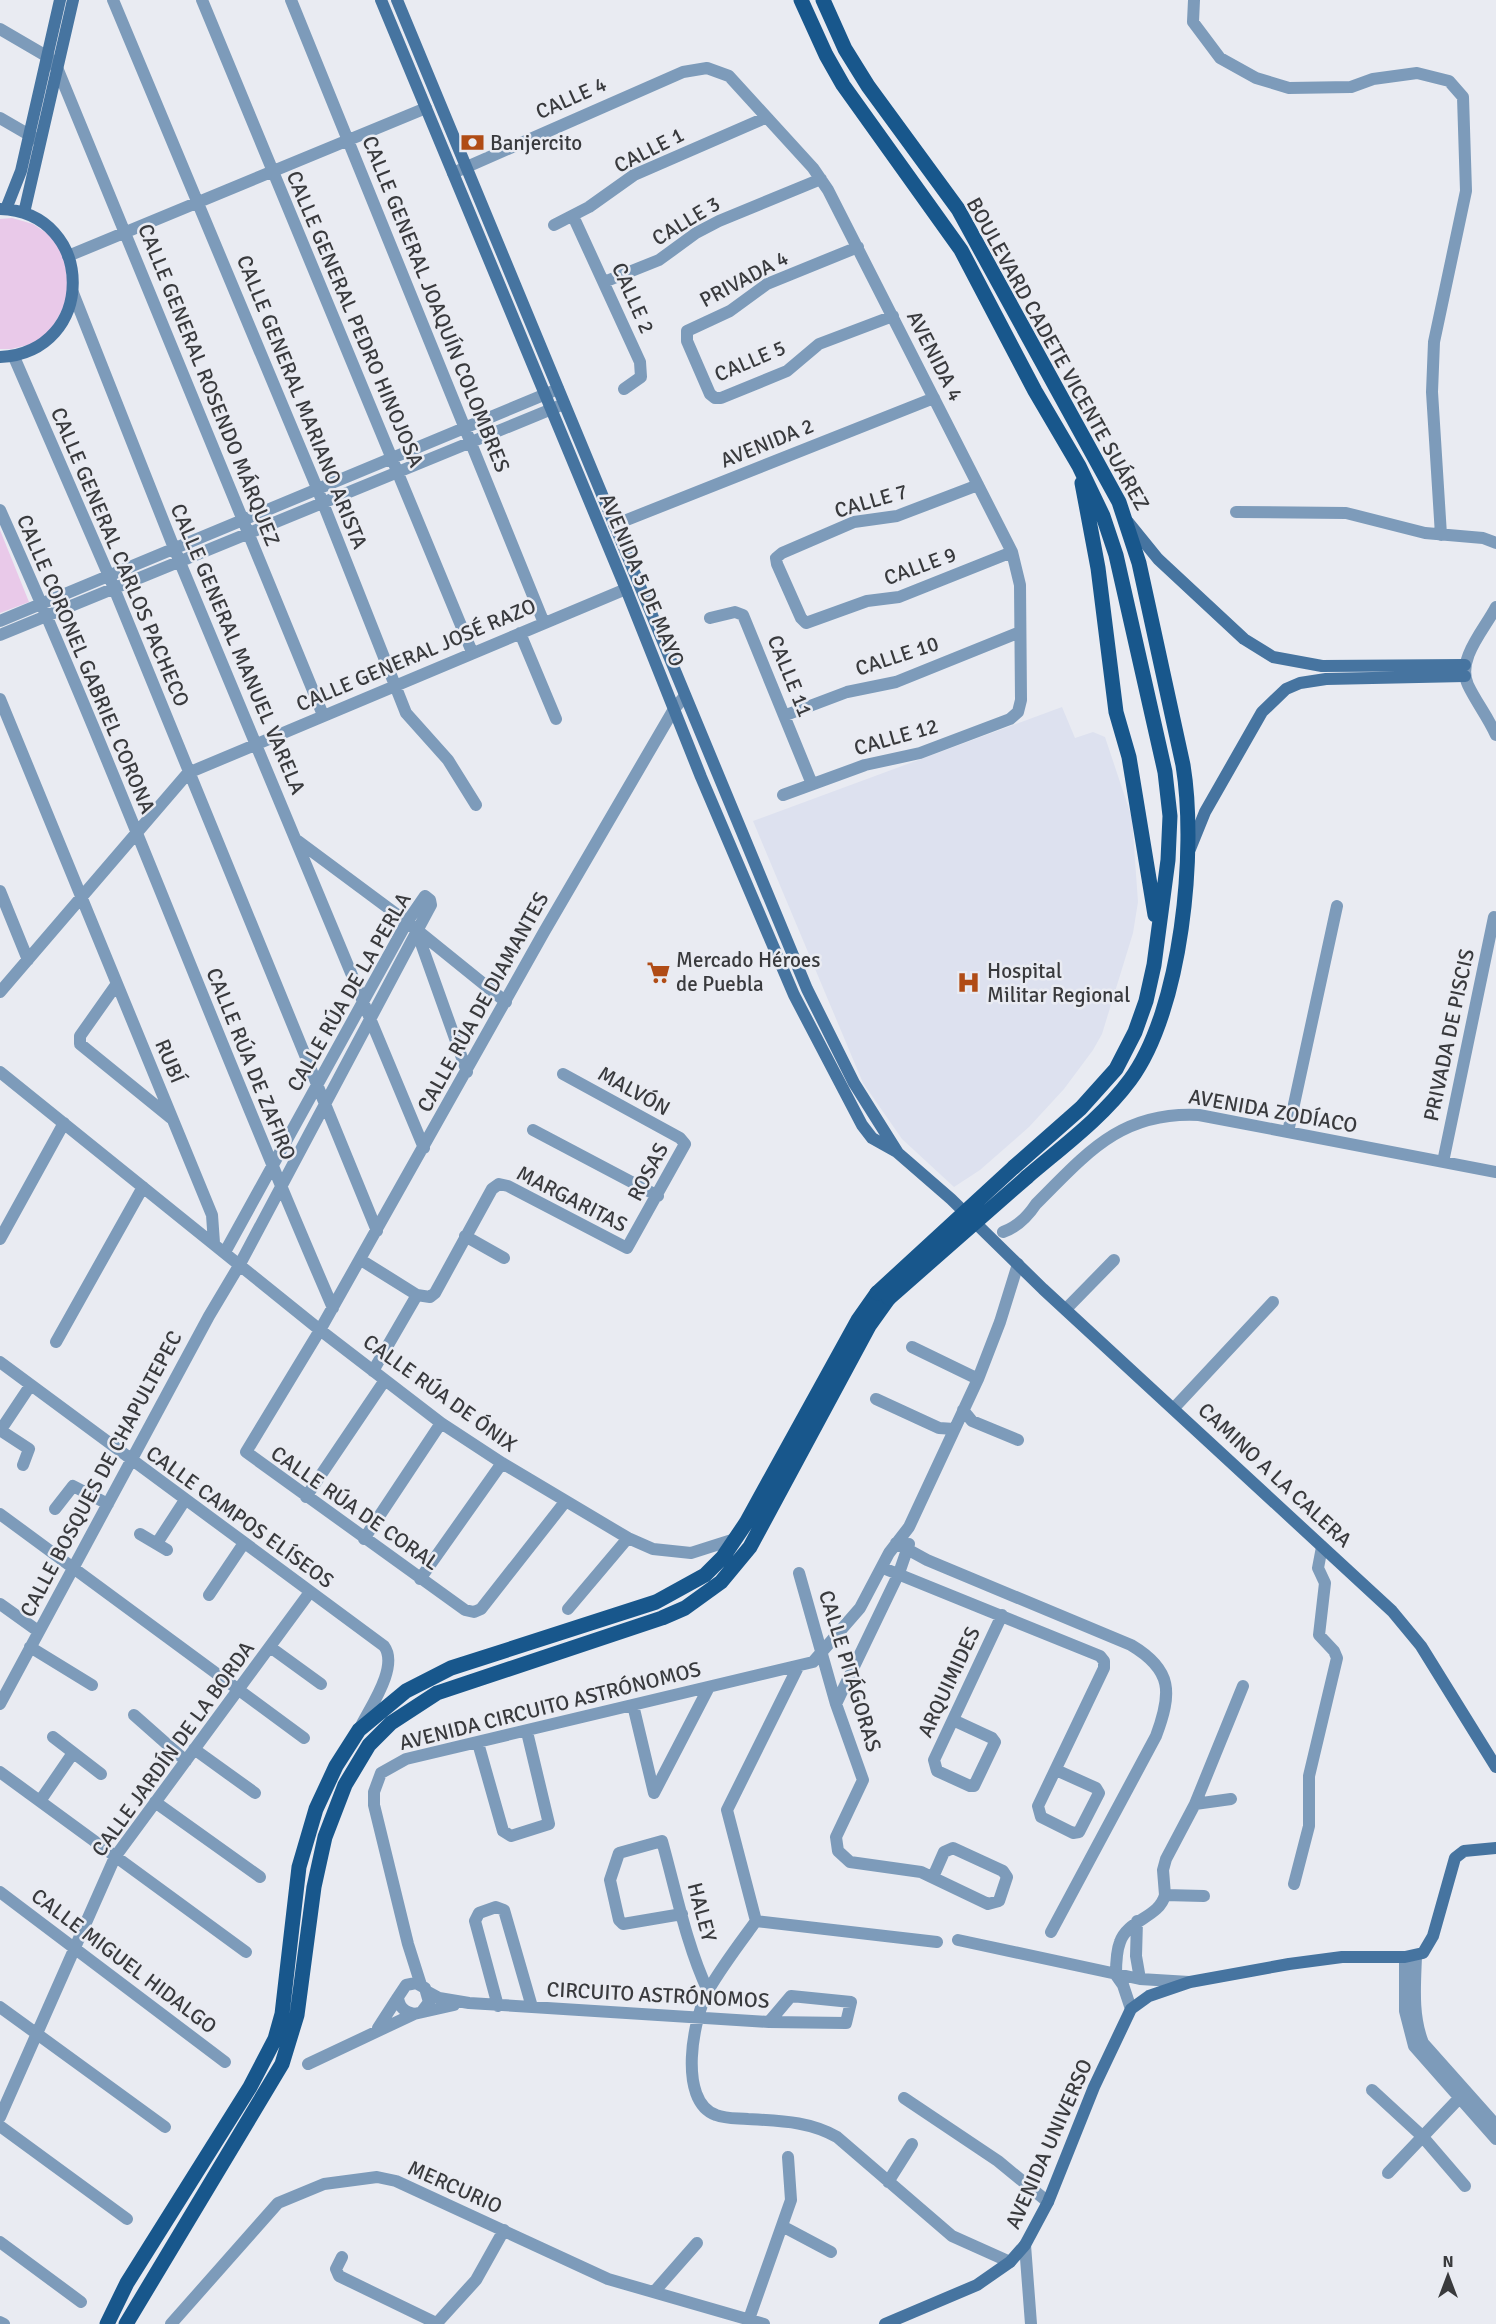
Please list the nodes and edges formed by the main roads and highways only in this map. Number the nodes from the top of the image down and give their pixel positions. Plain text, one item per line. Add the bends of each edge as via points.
1 (801, 0) edge
2 (823, 0) edge
3 (1052, 382) junction
4 (1035, 391) junction
5 (1079, 466) junction
6 (1157, 942) junction
7 (883, 1295) junction
8 (106, 2324) edge
9 (126, 2324) edge

1 - 4 main road, BOULEVARD CADETE VICENTE SUÁREZ via 843,85 961,250
2 - 3 main road, BOULEVARD CADETE VICENTE SUÁREZ via 845,49 868,86 958,209
3 - 4 main road
3 - 7 main road, BOULEVARD CADETE VICENTE SUÁREZ, bridge via 1127,521 1183,765 1189,853 1175,968 1154,1036 1131,1079 1095,1118
4 - 5 main road, BOULEVARD CADETE VICENTE SUÁREZ
5 - 6 main road via 1098,568 1116,712 1129,757 1152,891
5 - 6 main road, BOULEVARD CADETE VICENTE SUÁREZ via 1116,555 1165,772 1169,838
6 - 7 main road, BOULEVARD CADETE VICENTE SUÁREZ, bridge via 1146,1001 1116,1069 1081,1108 1014,1167
7 - 8 main road, BOULEVARD CADETE VICENTE SUÁREZ via 852,1330 737,1538 705,1575 657,1602 451,1668 406,1691 359,1730 316,1809 299,1867 282,2014 266,2060
7 - 9 main road, BOULEVARD CADETE VICENTE SUÁREZ via 750,1547 721,1582 685,1608 662,1618 437,1693 391,1723 369,1745 345,1785 325,1837 314,1887 297,2015 282,2064

